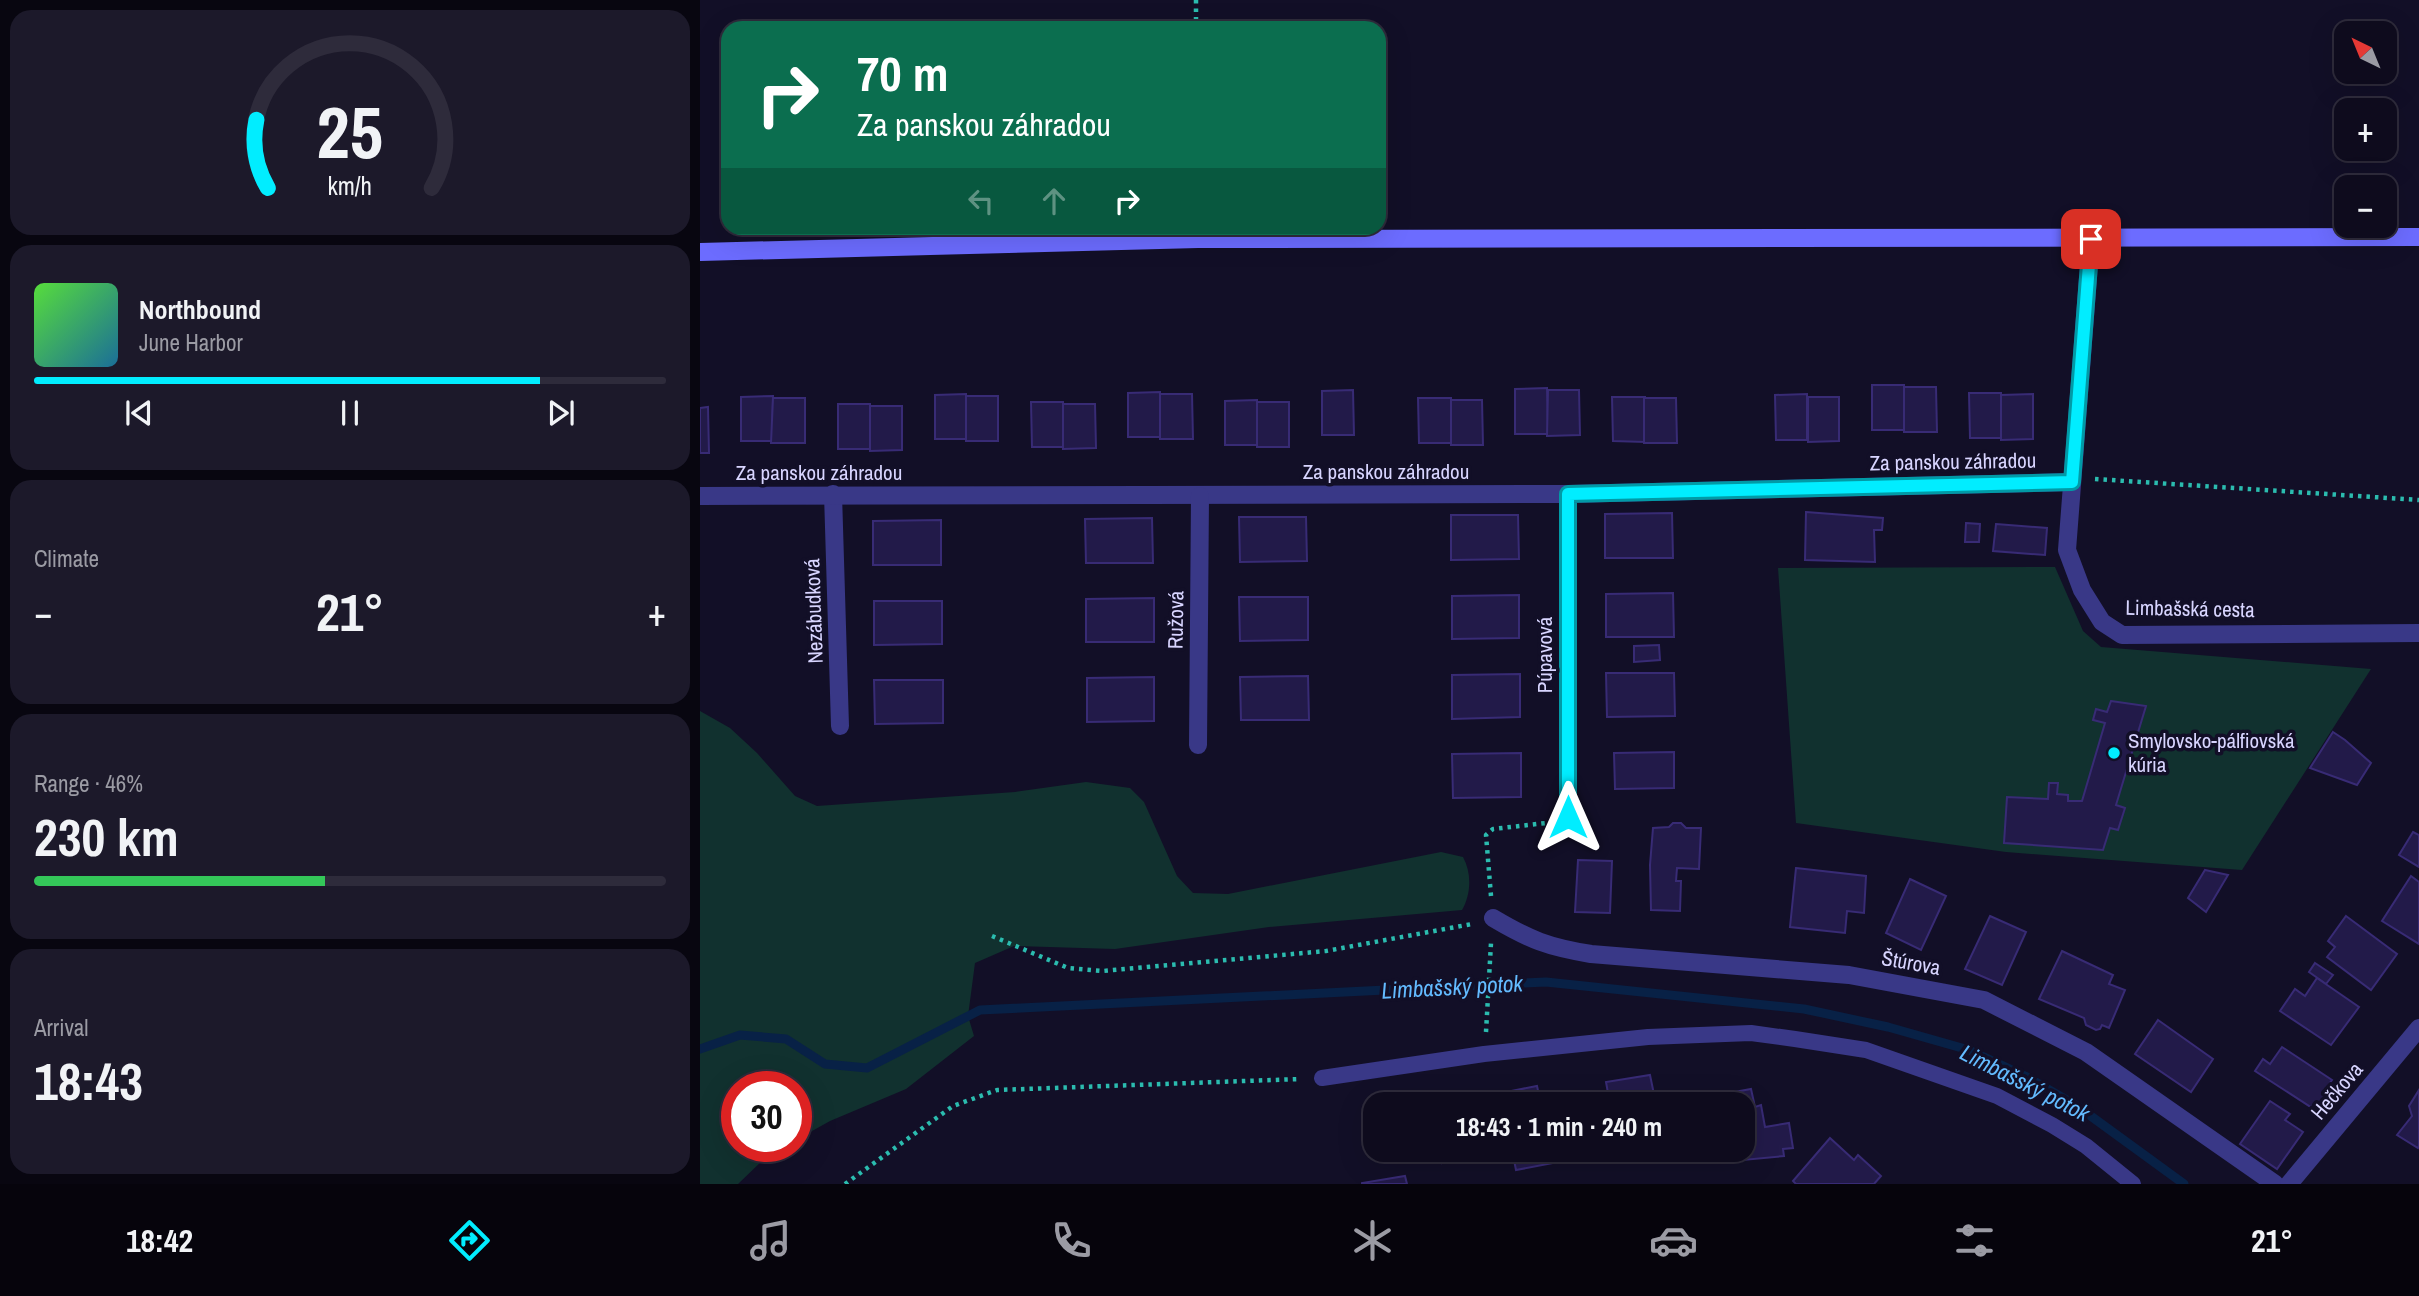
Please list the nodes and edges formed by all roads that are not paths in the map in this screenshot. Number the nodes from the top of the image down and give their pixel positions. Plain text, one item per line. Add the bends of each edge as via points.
1 (2419, 236) edge
2 (2091, 239) junction
3 (700, 253) edge
4 (2073, 480) junction
5 (833, 494) junction
6 (1568, 494) junction
7 (700, 496) edge
8 (1200, 496) junction
9 (2419, 633) edge
10 (840, 726) dead end
11 (1198, 745) dead end
12 (1568, 817) road end
13 (1493, 918) road end
14 (2419, 1028) edge
15 (1322, 1078) road end
16 (2133, 1184) edge
17 (2275, 1184) edge
18 (2289, 1184) edge

1 - 2 street
2 - 3 street via 1198,239
2 - 4 street, Limbašská cesta
4 - 6 street, Za panskou záhradou
4 - 9 street, Limbašská cesta via 2067,550 2082,590 2102,622 2122,635
5 - 7 street, Za panskou záhradou
5 - 8 street, Za panskou záhradou
5 - 10 street, Nezábudková
6 - 8 street, Za panskou záhradou
6 - 12 street, Púpavová
8 - 11 street, Ružová
13 - 17 street, Štúrova via 1530,939 1591,954 1849,975 1984,1000 2087,1052
14 - 18 street, Hečkova
15 - 16 lane via 1484,1054 1648,1037 1773,1036 1866,1050 1997,1096 2074,1139

